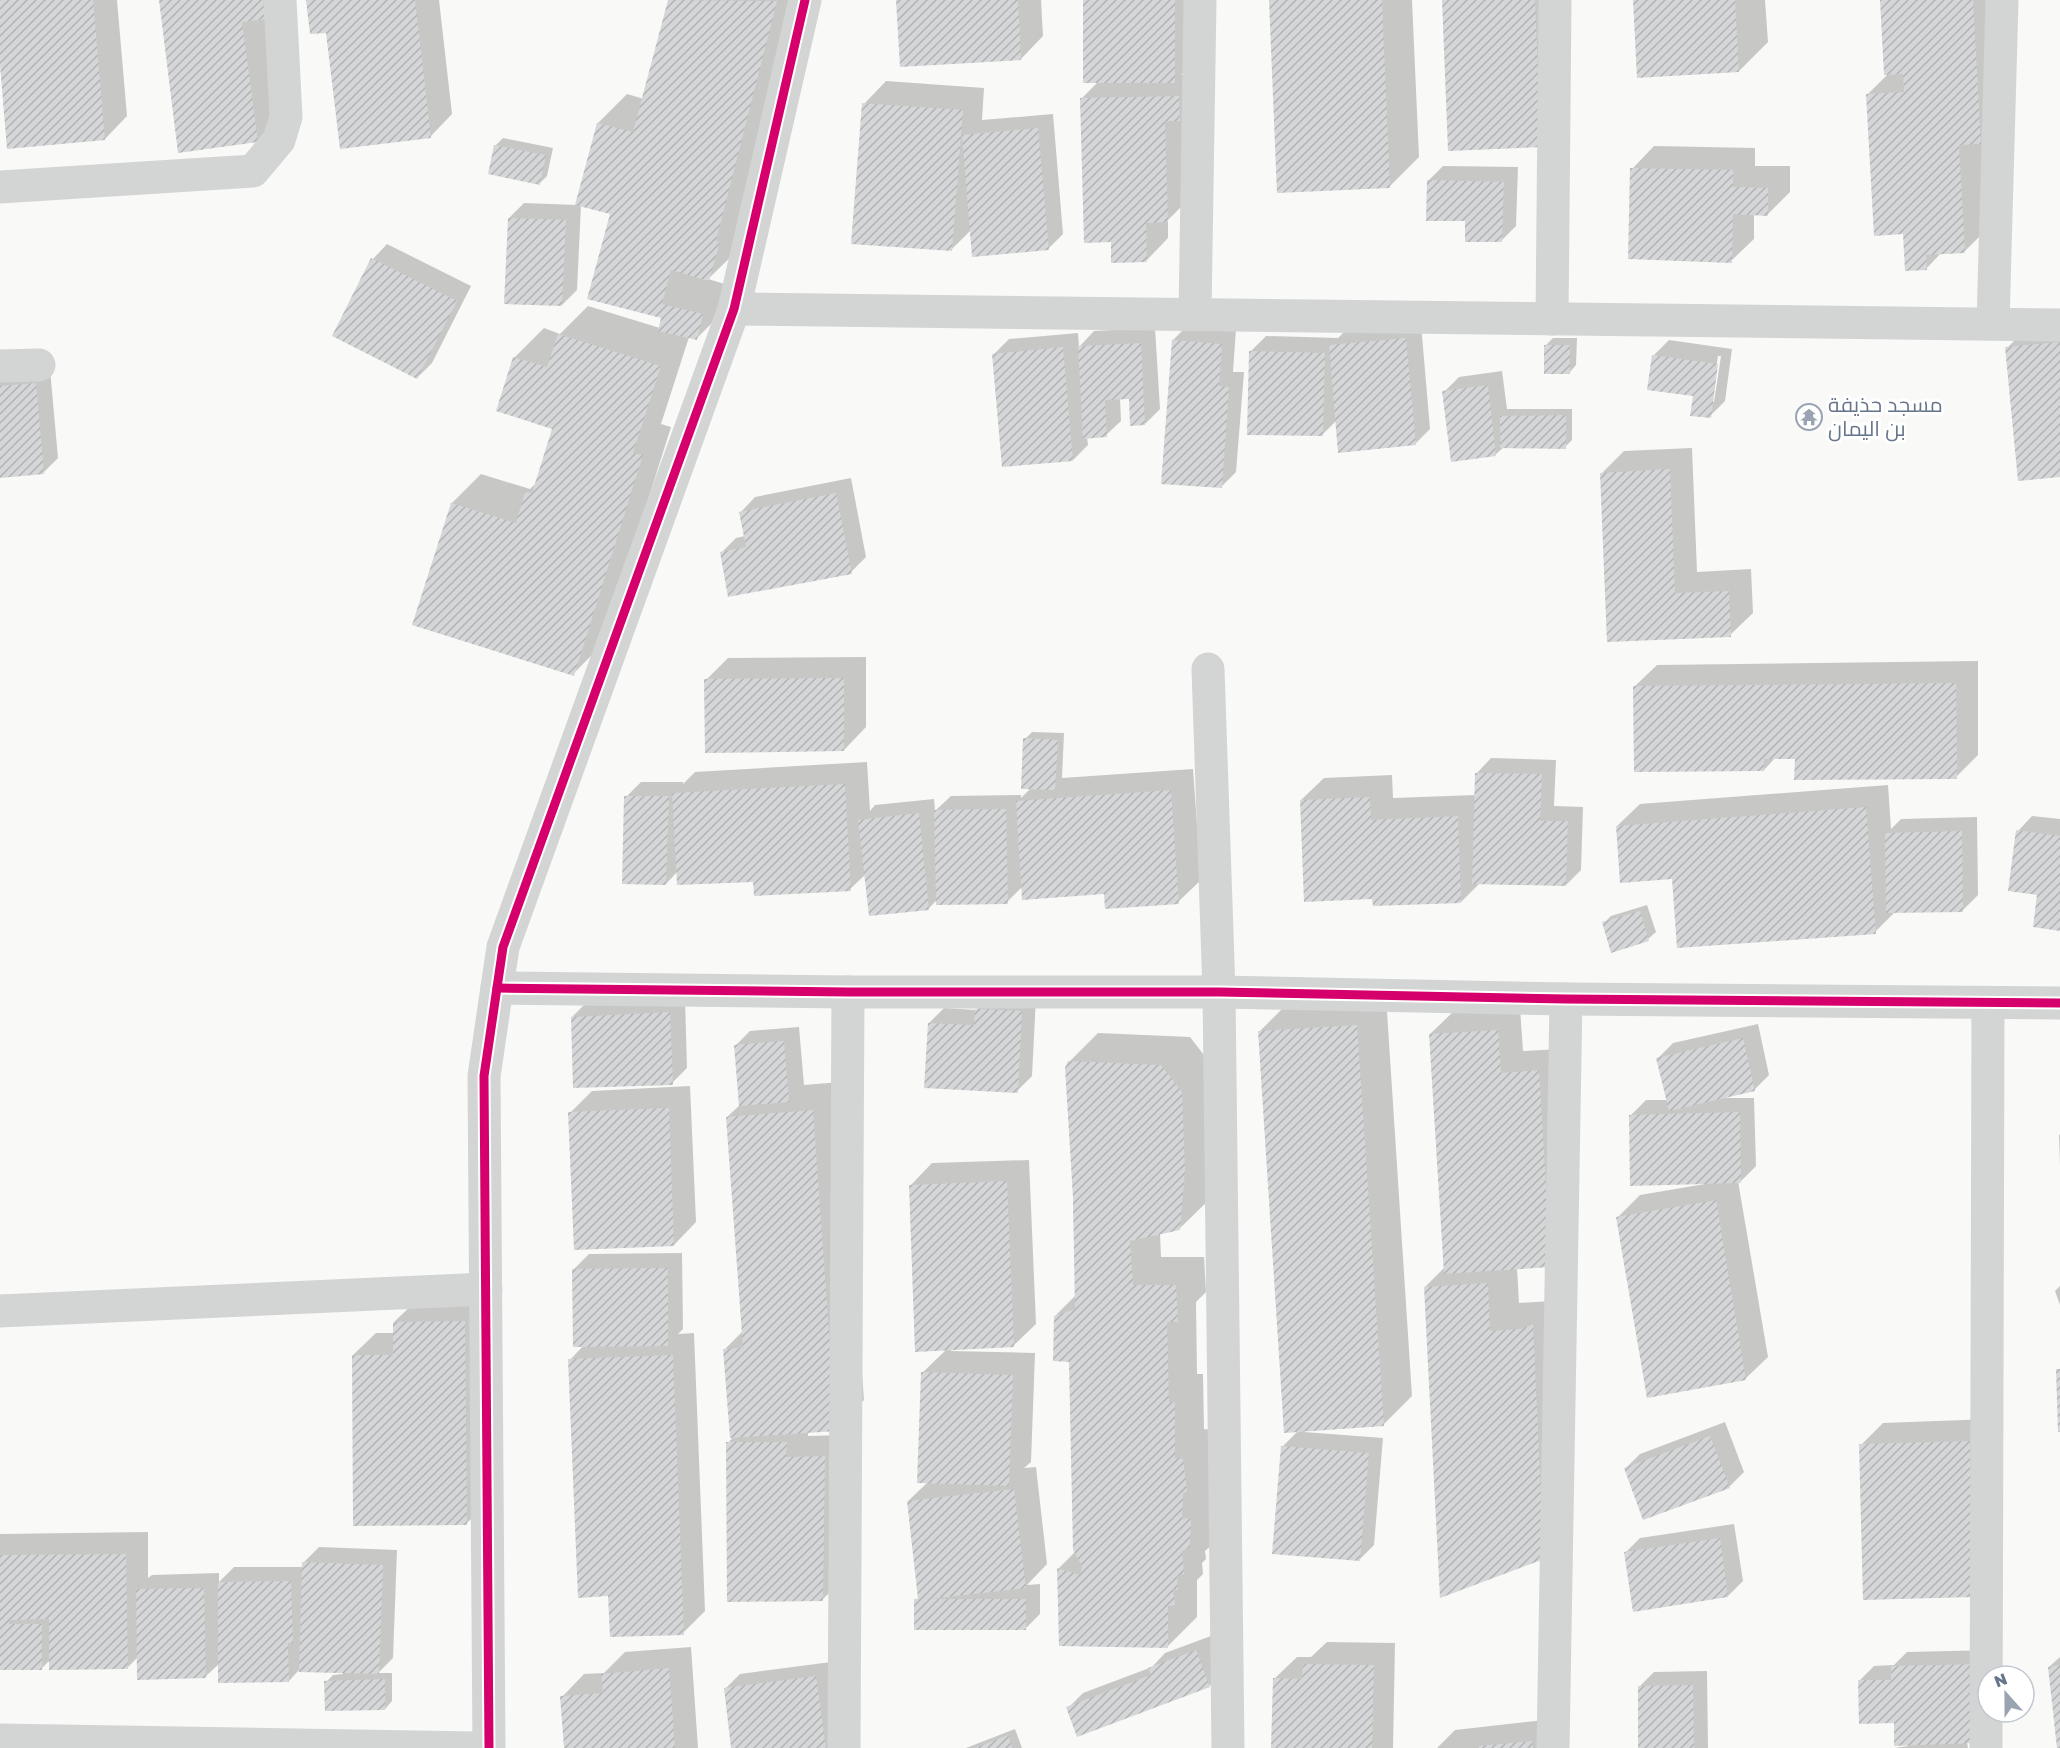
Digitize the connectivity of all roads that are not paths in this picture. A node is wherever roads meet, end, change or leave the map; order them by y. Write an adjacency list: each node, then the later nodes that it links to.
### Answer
1 (280, 0): 6 (street)
2 (805, 0): 7 (street)
3 (1200, 0): 8 (street)
4 (1555, 0): 9 (street)
5 (2002, 0): 10 (street)
6 (0, 188)
7 (734, 309): 8 (street); 15 (street)
8 (1195, 314): 9 (street)
9 (1552, 319): 10 (street)
10 (1993, 324): 11 (street)
11 (2060, 325)
12 (39, 365): 13 (street)
13 (0, 366)
14 (1208, 669): 17 (street)
15 (497, 988): 16 (street); 21 (street)
16 (848, 992): 17 (street); 26 (street)
17 (1219, 992): 18 (street); 27 (street)
18 (1566, 999): 19 (street); 28 (street)
19 (1988, 1003): 20 (street); 29 (street)
20 (2060, 1003)
21 (486, 1289): 22 (street); 25 (street)
22 (0, 1311)
23 (0, 1740): 24 (street)
24 (475, 1748)
25 (489, 1748)
26 (844, 1748)
27 (1227, 1748)
28 (1553, 1748)
29 (1986, 1748)

